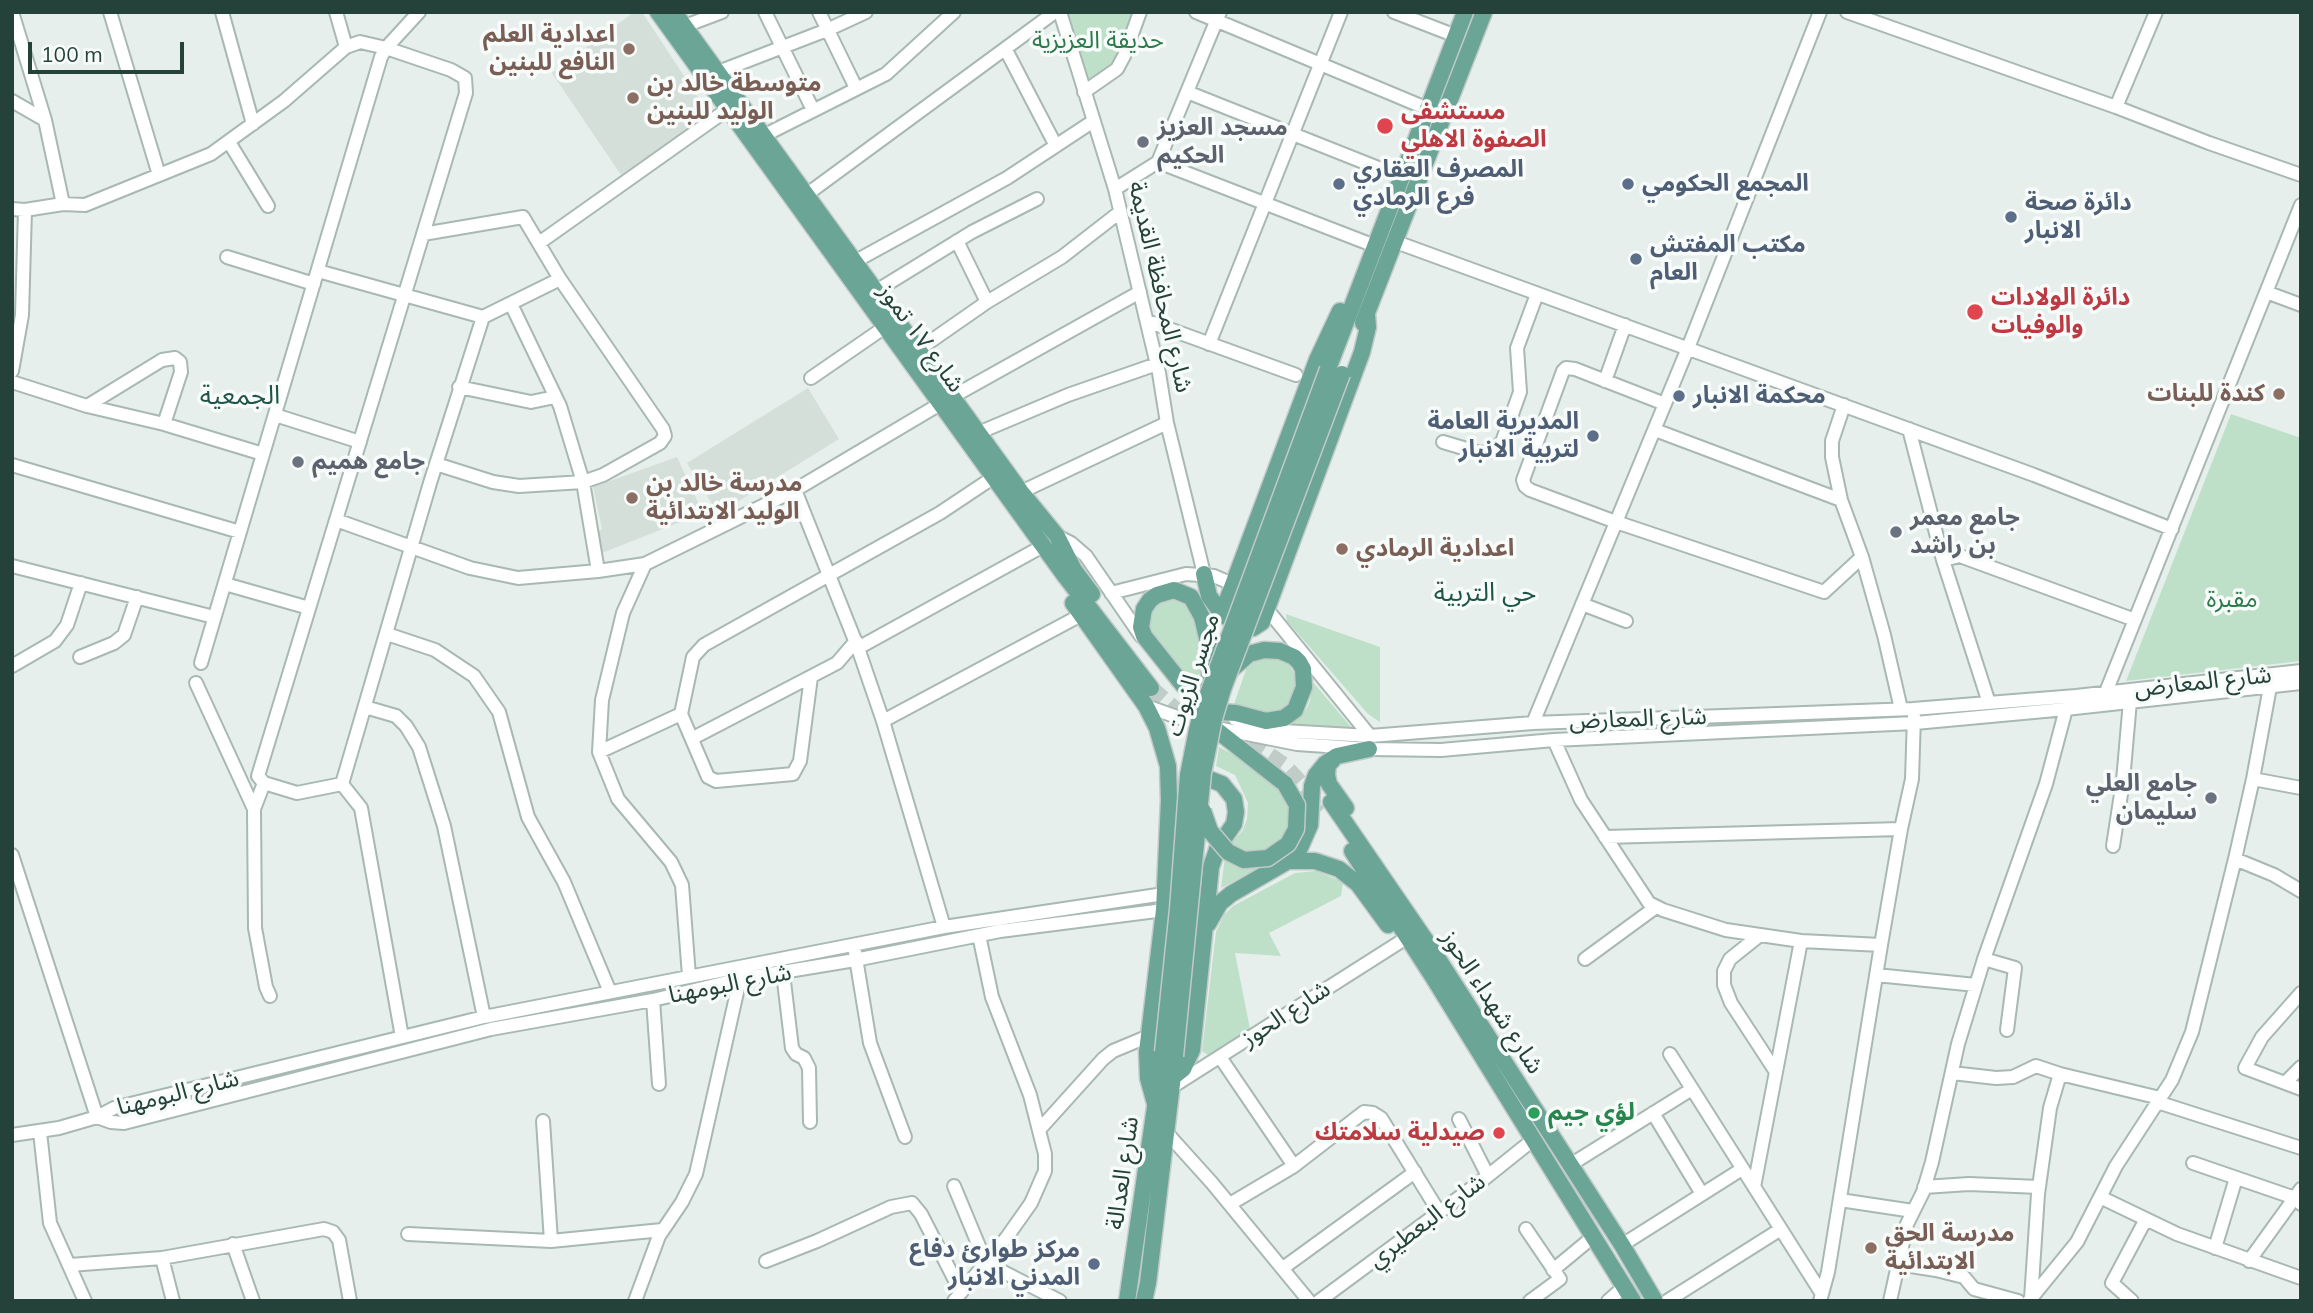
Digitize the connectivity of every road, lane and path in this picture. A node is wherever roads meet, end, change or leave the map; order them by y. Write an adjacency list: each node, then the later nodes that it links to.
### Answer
1 (12, 12): 42 (street)
2 (110, 12): 50 (street)
3 (222, 12): 44 (street)
4 (336, 12): 28 (street)
5 (419, 12): 29 (street)
6 (658, 12): 39 (main road, شارع ١٧ تموز)
7 (674, 12): 25 (main road, شارع ١٧ تموز)
8 (722, 12): 25 (street)
9 (765, 12): 30 (street)
10 (819, 12): 26 (street)
11 (866, 12): 26 (street)
12 (954, 12): 34 (street)
13 (1057, 12): 31 (street); 35 (street, شارع المحافظة القديمة)
14 (1140, 12): 35 (street)
15 (1196, 12): 24 (street)
16 (1341, 12): 32 (street)
17 (1394, 12): 27 (street)
18 (1465, 12): 27 (main road)
19 (1484, 12): 64 (main road)
20 (1820, 12): 87 (street)
21 (1847, 12): 23 (street)
22 (2156, 12): 38 (street)
23 (1863, 15): 38 (street)
24 (1219, 17): 32 (street); 36 (street)
25 (685, 26): 33 (main road, شارع ١٧ تموز)
26 (827, 30): 30 (street); 34 (street)
27 (1456, 36): 40 (main road)
28 (346, 47): 29 (street); 44 (street)
29 (386, 48): 62 (street); 70 (street)
30 (781, 48): 33 (street); 41 (street)
31 (1006, 50): 48 (street); 54 (street)
32 (1321, 64): 40 (street); 45 (street)
33 (718, 72): 46 (main road, شارع ١٧ تموز)
34 (856, 88): 41 (street)
35 (1084, 92): 43 (street, شارع المحافظة القديمة)
36 (1187, 92): 45 (street); 49 (street)
37 (12, 101): 42 (street)
38 (2116, 107): 51 (street)
39 (728, 109): 65 (street); 85 (main road, شارع ١٧ تموز)
40 (1428, 109): 52 (main road)
41 (813, 110): 46 (street)
42 (45, 120): 56 (street)
43 (1092, 122): 48 (street); 53 (street, شارع المحافظة القديمة)
44 (253, 124): 47 (street)
45 (1293, 135): 52 (street); 57 (street)
46 (764, 136): 54 (main road, شارع ١٧ تموز)
47 (229, 142): 50 (street); 58 (street)
48 (1056, 146): 68 (street)
49 (1158, 162): 53 (street); 57 (street)
50 (159, 175): 56 (street)
51 (2301, 175)
52 (1401, 177): 66 (main road)
53 (1115, 189): 61 (street, شارع المحافظة القديمة)
54 (806, 195): 68 (main road, شارع ١٧ تموز)
55 (1037, 199): 63 (street)
56 (63, 204): 60 (street)
57 (1266, 204): 66 (street); 86 (street)
58 (268, 205)
59 (2301, 205): 75 (street)
60 (19, 209): 90 (street)
61 (1120, 212): 74 (street, شارع المحافظة القديمة); 78 (street)
62 (423, 234): 65 (street); 77 (street)
63 (957, 241): 73 (street); 78 (street)
64 (1396, 242): 76 (street); 81 (main road)
65 (539, 243): 71 (street)
66 (1375, 246): 69 (main road)
67 (227, 257): 72 (street)
68 (854, 262): 73 (main road, شارع ١٧ تموز)
69 (1366, 267): 91 (main road); 135 (main road)
70 (318, 271): 72 (street); 77 (street)
71 (560, 279): 79 (street); 115 (street)
72 (314, 284): 102 (street)
73 (876, 291): 88 (main road, شارع ١٧ تموز)
74 (1140, 292): 83 (street, شارع المحافظة القديمة); 98 (street)
75 (2266, 292): 80 (street); 121 (street)
76 (1538, 294): 84 (street); 109 (street)
77 (404, 296): 82 (street); 108 (street)
78 (987, 302): 88 (street)
79 (511, 304): 82 (street); 97 (street)
80 (2301, 305)
81 (1367, 314): 91 (main road); 140 (main road)
82 (483, 317): 96 (street)
83 (1147, 321): 86 (street); 89 (street, شارع المحافظة القديمة)
84 (1625, 325): 87 (street); 94 (street)
85 (885, 327): 93 (street); 98 (main road, شارع ١٧ تموز)
86 (1209, 344): 92 (street)
87 (1688, 348): 99 (street); 101 (street)
88 (918, 350): 98 (main road, شارع ١٧ تموز)
89 (1157, 364): 103 (street, شارع المحافظة القديمة); 107 (street)
90 (12, 371)
91 (1335, 372): 151 (main road, مجسر الزيوت, bridge); 158 (main road, مجسر الزيوت, bridge)
92 (1296, 375)
93 (811, 378)
94 (1605, 381): 99 (street); 120 (street)
95 (12, 382): 100 (street)
96 (459, 387): 97 (street); 112 (street)
97 (555, 397): 115 (street)
98 (946, 400): 107 (main road, شارع ١٧ تموز); 111 (main road, شارع ١٧ تموز); 116 (street)
99 (1665, 404): 106 (street)
100 (87, 405): 104 (street); 104 (street)
101 (1844, 405): 105 (street); 118 (street)
102 (275, 415): 108 (street); 110 (street)
103 (1167, 423): 117 (street); 132 (street, شارع المحافظة القديمة)
104 (164, 424): 110 (street)
105 (1909, 429): 121 (street); 127 (street)
106 (1655, 430): 118 (street); 120 (street)
107 (978, 433): 111 (main road, شارع ١٧ تموز)
108 (360, 442): 119 (street)
109 (1443, 442)
110 (263, 454): 122 (street)
111 (986, 456): 114 (main road, شارع ١٧ تموز); 117 (main road, شارع ١٧ تموز)
112 (436, 464): 115 (street); 124 (street)
113 (12, 465): 122 (street)
114 (994, 477): 125 (main road, شارع ١٧ تموز); 131 (street)
115 (583, 482): 130 (street)
116 (795, 490): 128 (street); 131 (street)
117 (1021, 492): 123 (main road, شارع ١٧ تموز)
118 (1841, 500): 126 (street)
119 (336, 520): 124 (street); 139 (street)
120 (1616, 522): 126 (street); 138 (street)
121 (2172, 528): 144 (street)
122 (240, 533): 134 (street)
123 (1057, 536): 125 (main road, شارع ١٧ تموز); 136 (street, شارع المعارض)
124 (412, 546): 130 (street); 146 (street)
125 (1044, 548): 142 (main road); 147 (street)
126 (1863, 557): 167 (street)
127 (1943, 561): 144 (street); 161 (street)
128 (645, 564): 130 (street); 176 (street)
129 (12, 566): 133 (street)
130 (598, 572)
131 (830, 575): 147 (street); 166 (street)
132 (1205, 575): 135 (street); 136 (street); 141 (main road)
133 (82, 583): 137 (street); 150 (street)
134 (225, 584): 139 (street); 143 (street)
135 (1233, 584): 140 (street); 141 (main road)
136 (1111, 593): 156 (street, شارع المعارض)
137 (137, 597): 143 (street); 148 (street)
138 (1582, 604): 145 (street); 169 (street)
139 (309, 608): 179 (street)
140 (1268, 611): 141 (main road); 174 (street)
141 (1222, 614)
142 (1081, 615): 162 (main road); 168 (street)
143 (214, 617): 149 (street)
144 (2135, 620): 159 (street)
145 (1626, 621)
146 (387, 634): 163 (street); 214 (street)
147 (857, 645): 153 (street); 168 (street)
148 (80, 657)
149 (201, 663)
150 (12, 666)
151 (1231, 670): 165 (main road); 182 (main road, مجسر الزيوت, bridge)
152 (2301, 671): 159 (street, شارع المعارض)
153 (811, 677): 172 (street); 172 (street)
154 (197, 683): 185 (street)
155 (2301, 683): 157 (street, شارع المعارض)
156 (1183, 685): 158 (main road); 165 (street, شارع المعارض)
157 (2270, 687): 160 (street, شارع المعارض); 178 (street)
158 (1208, 692): 222 (main road, مجسر الزيوت, bridge)
159 (2106, 692): 161 (street, شارع المعارض)
160 (2130, 701): 164 (street, شارع المعارض); 188 (street)
161 (1989, 703): 167 (street, شارع المعارض)
162 (1146, 706): 170 (street, شارع المعارض); 183 (main road)
163 (365, 707): 180 (street); 218 (street)
164 (2066, 709): 167 (street, شارع المعارض); 206 (street)
165 (1220, 712): 174 (street, شارع المعارض)
166 (681, 713): 172 (street); 176 (street)
167 (1910, 713): 169 (street, شارع المعارض); 173 (street, شارع المعارض); 186 (street)
168 (883, 721): 197 (street)
169 (1533, 723): 171 (street, شارع المعارض)
170 (1214, 728): 174 (street, شارع المعارض); 182 (main road, bridge)
171 (1445, 731): 174 (street, شارع المعارض); 175 (street)
172 (693, 738)
173 (1553, 740): 175 (street, شارع المعارض); 187 (street)
174 (1369, 742): 175 (street, شارع المعارض); 177 (main road)
175 (1441, 750)
176 (599, 752): 211 (street)
177 (1337, 756): 191 (main road); 208 (main road)
178 (2253, 779): 181 (street); 190 (street)
179 (264, 783): 180 (street); 185 (street)
180 (342, 784): 221 (street)
181 (2301, 788)
182 (1201, 799): 222 (main road, مجسر الزيوت, bridge)
183 (1169, 800): 194 (main road); 204 (main road)
184 (1328, 805): 208 (main road, شارع شهداء الحوز)
185 (254, 809): 216 (street)
186 (1901, 829): 187 (street); 203 (street)
187 (1605, 837): 195 (street)
188 (2113, 846)
189 (12, 855): 237 (street)
190 (2235, 859): 192 (street); 234 (street)
191 (1289, 861): 201 (main road); 204 (main road)
192 (2301, 891)
193 (1111, 902): 194 (street, شارع البومهنا); 196 (street); 197 (street, شارع البومهنا)
194 (1164, 902): 196 (street, شارع البومهنا); 220 (main road)
195 (1656, 906): 199 (street); 205 (street)
196 (1113, 917): 198 (street, شارع البومهنا)
197 (944, 927): 202 (street, شارع البومهنا)
198 (979, 935): 207 (street, شارع البومهنا); 242 (street)
199 (1760, 935): 200 (street); 226 (street)
200 (1801, 941): 203 (street); 226 (street)
201 (1400, 942): 208 (main road); 224 (street, شارع الحوز)
202 (855, 944): 207 (street); 211 (street, شارع البومهنا)
203 (1881, 945): 210 (street)
204 (1201, 953): 229 (main road)
205 (1585, 959)
206 (1984, 959): 213 (street); 219 (street)
207 (855, 960): 209 (street, شارع البومهنا); 246 (street)
208 (1437, 972): 241 (main road, شارع شهداء الحوز)
209 (783, 973): 212 (street, شارع البومهنا); 240 (street)
210 (1876, 975): 213 (street); 262 (street)
211 (690, 976): 214 (street, شارع البومهنا)
212 (740, 979): 217 (street, شارع البومهنا); 269 (street)
213 (1976, 985): 227 (street)
214 (610, 992): 218 (street, شارع البومهنا)
215 (2301, 993): 230 (street)
216 (270, 996)
217 (653, 1000): 231 (street); 237 (street, شارع البومهنا)
218 (484, 1017): 221 (street, شارع البومهنا)
219 (2007, 1030)
220 (1149, 1036): 235 (main road); 242 (street)
221 (402, 1037): 237 (street, شارع البومهنا)
222 (1169, 1054): 229 (main road, شارع العدالة); 235 (main road, شارع العدالة)
223 (1670, 1054): 232 (street)
224 (1220, 1057): 229 (street, شارع الحوز); 250 (street)
225 (2301, 1068): 230 (street)
226 (1776, 1072): 256 (street)
227 (1952, 1073): 228 (street); 257 (street)
228 (2060, 1074): 234 (street); 258 (street)
229 (1172, 1082): 244 (main road, شارع العدالة)
230 (2287, 1082): 233 (street)
231 (659, 1084)
232 (1692, 1088): 236 (street); 251 (street)
233 (2301, 1089)
234 (2158, 1100): 247 (street); 260 (street)
235 (1156, 1107): 296 (main road, شارع العدالة)
236 (1653, 1113): 249 (street); 259 (street)
237 (97, 1117): 243 (street)
238 (1459, 1119): 253 (street)
239 (543, 1121): 272 (street)
240 (810, 1122)
241 (1534, 1129): 249 (main road, شارع شهداء الحوز); 253 (street, شارع البعطيري); 271 (main road, شارع شهداء الحوز)
242 (1039, 1130): 279 (street)
243 (40, 1132): 245 (street); 281 (street)
244 (1167, 1132): 263 (street); 297 (main road, شارع العدالة)
245 (12, 1135)
246 (905, 1137)
247 (2301, 1148)
248 (2193, 1163): 254 (street)
249 (1570, 1165): 274 (main road, شارع شهداء الحوز)
250 (1294, 1166): 252 (street); 263 (street)
251 (1742, 1169): 256 (street); 259 (street)
252 (1415, 1172): 265 (street); 282 (street)
253 (1488, 1175): 265 (street, شارع البعطيري)
254 (2236, 1178): 261 (street); 275 (street)
255 (954, 1186): 279 (street)
256 (1754, 1186): 268 (street)
257 (1924, 1187): 258 (street); 264 (street)
258 (2039, 1187): 289 (street)
259 (1702, 1194): 274 (street)
260 (2101, 1197): 266 (street); 289 (street)
261 (2299, 1197): 278 (street)
262 (1840, 1200): 264 (street); 286 (street)
263 (1230, 1204): 282 (street)
264 (1913, 1211): 280 (street)
265 (1439, 1212): 298 (street, شارع البعطيري)
266 (2146, 1219): 275 (street); 304 (street)
267 (1526, 1229): 283 (street)
268 (1781, 1229): 286 (street); 302 (street)
269 (662, 1230): 272 (street); 294 (street)
270 (408, 1234): 272 (street)
271 (1594, 1237): 283 (street); 285 (main road, شارع شهداء الحوز)
272 (551, 1241)
273 (233, 1244): 276 (street); 292 (street); 293 (street)
274 (1622, 1245): 301 (main road, شارع شهداء الحوز)
275 (2215, 1248): 278 (street)
276 (162, 1258): 281 (street); 291 (street)
277 (766, 1261): 287 (street)
278 (2249, 1261): 284 (street)
279 (986, 1263): 287 (street); 295 (street)
280 (1898, 1264): 289 (street); 303 (street)
281 (69, 1265): 290 (street)
282 (1283, 1268): 288 (street)
283 (1557, 1274): 299 (street)
284 (2301, 1278)
285 (1629, 1294): 300 (street)
286 (1821, 1297)
287 (956, 1298)
288 (1302, 1298)
289 (2026, 1300)
290 (85, 1301)
291 (173, 1301)
292 (253, 1301)
293 (350, 1301)
294 (635, 1301)
295 (1060, 1301)
296 (1127, 1301)
297 (1144, 1301)
298 (1319, 1301)
299 (1530, 1301)
300 (1608, 1301)
301 (1655, 1301)
302 (1667, 1301)
303 (1890, 1301)
304 (2132, 1301)

